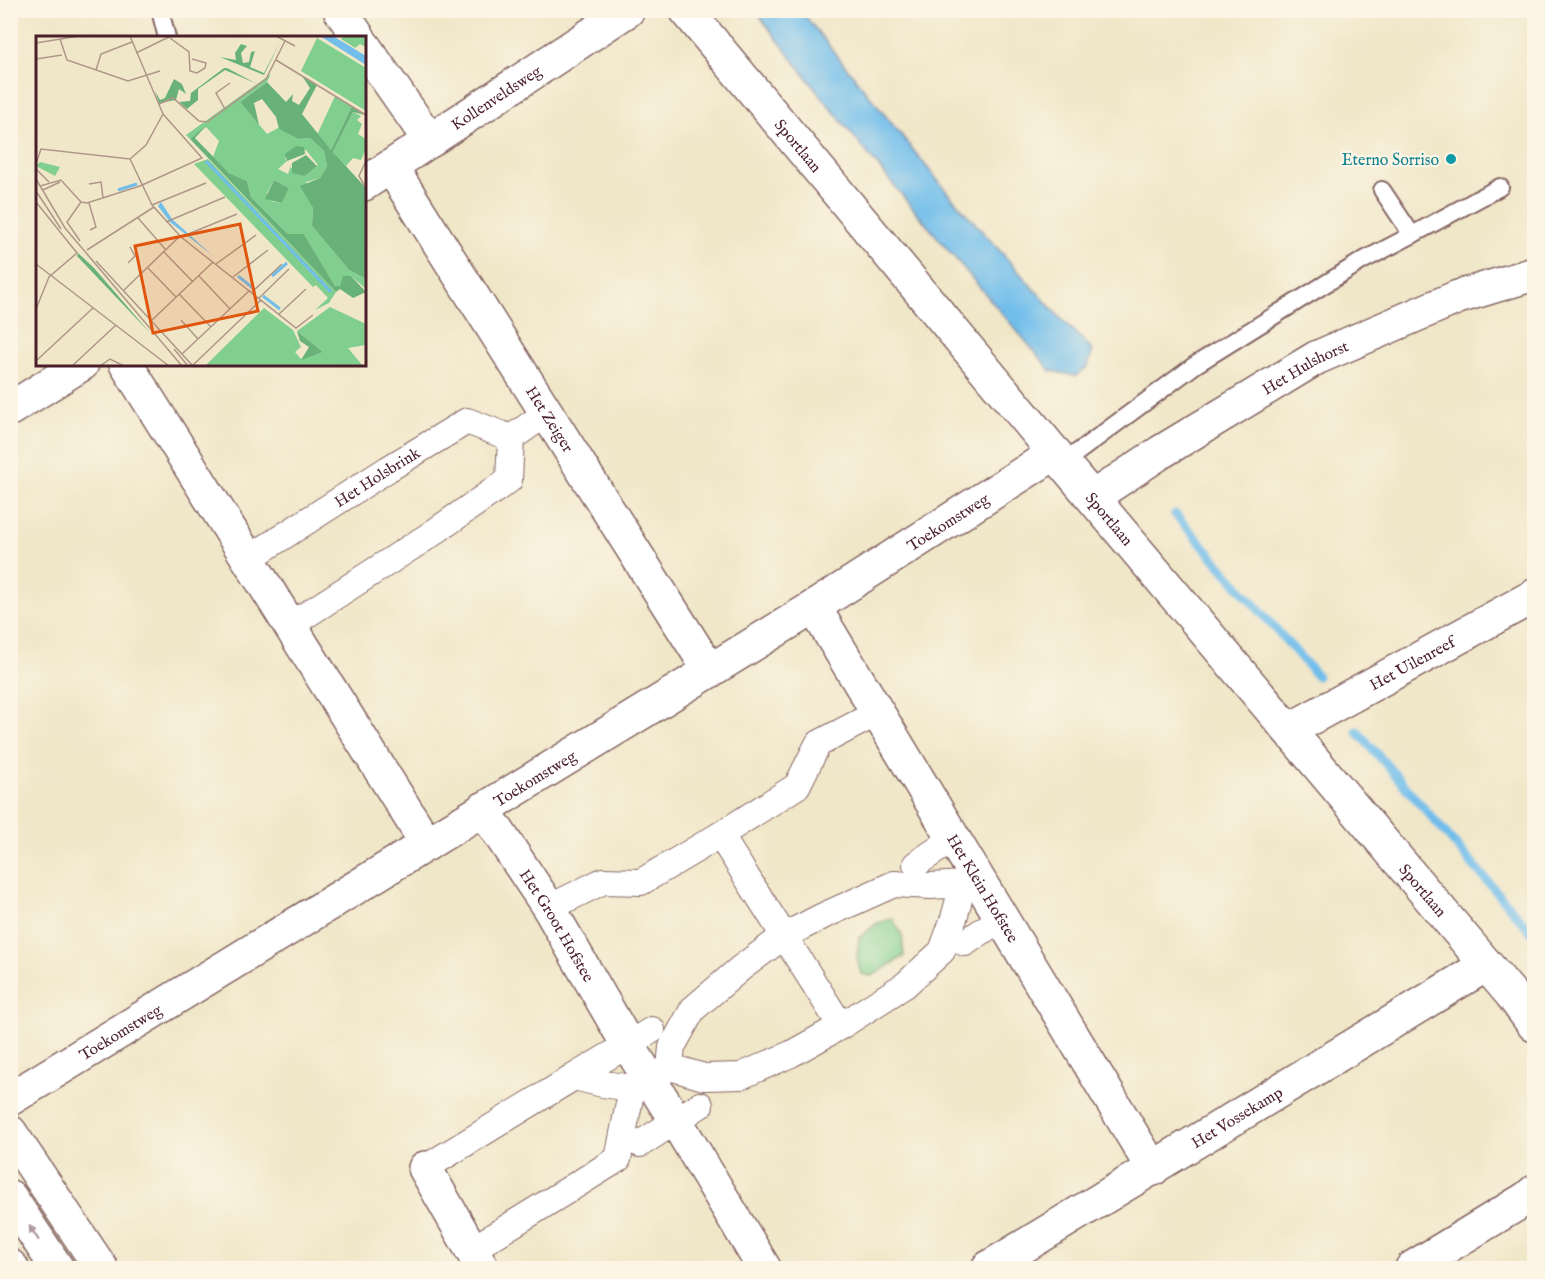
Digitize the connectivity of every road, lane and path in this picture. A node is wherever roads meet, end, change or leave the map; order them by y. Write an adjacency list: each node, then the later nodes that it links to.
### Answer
1 (160, 10): 5 (lane)
2 (340, 10): 6 (street)
3 (628, 10): 8 (street, Kollenveldsweg)
4 (686, 10): 19 (street, Sportlaan)
5 (166, 36)
6 (358, 36)
7 (366, 49): 8 (street)
8 (430, 141): 9 (street, Kollenveldsweg)
9 (378, 176): 17 (street, Het Zeiger)
10 (1500, 187): 12 (lane)
11 (1382, 190): 12 (lane)
12 (1412, 236): 19 (lane)
13 (1534, 274): 20 (street, Het Hulshorst)
14 (79, 366): 16 (street)
15 (127, 366): 21 (street)
16 (10, 409)
17 (547, 413): 18 (street); 25 (street, Het Zeiger)
18 (511, 438): 21 (street, Het Holsbrink); 24 (street)
19 (1059, 458): 20 (street, Sportlaan); 23 (street, Toekomstweg)
20 (1093, 497): 27 (street, Sportlaan)
21 (248, 559): 24 (street)
22 (1534, 596): 27 (street, Het Uilenreef)
23 (814, 607): 25 (street, Toekomstweg); 26 (street, Het Klein Hofstee)
24 (289, 626): 31 (street)
25 (710, 670): 28 (street, Toekomstweg)
26 (877, 713): 29 (street); 30 (street, Het Klein Hofstee)
27 (1289, 730): 38 (street, Sportlaan)
28 (483, 809): 31 (street, Toekomstweg); 34 (street, Het Groot Hofstee)
29 (720, 834): 34 (street); 36 (street)
30 (953, 838): 32 (street); 33 (street, Het Klein Hofstee)
31 (427, 844): 47 (street, Toekomstweg)
32 (905, 872): 33 (street); 36 (street)
33 (970, 880): 35 (street, Het Klein Hofstee); 37 (street)
34 (549, 908): 43 (street, Het Groot Hofstee)
35 (1001, 918): 37 (street); 52 (street, Het Klein Hofstee)
36 (784, 936): 40 (street); 42 (street)
37 (954, 948): 42 (street)
38 (1486, 965): 39 (street, Sportlaan); 52 (street, Het Vossekamp)
39 (1523, 988): 41 (street, Sportlaan)
40 (693, 1009): 43 (street); 46 (street)
41 (1534, 1025)
42 (841, 1026): 44 (street)
43 (647, 1033): 45 (street); 46 (street, Het Groot Hofstee)
44 (741, 1076): 46 (street); 48 (street)
45 (574, 1077): 46 (street); 51 (street)
46 (651, 1078): 48 (street, Het Groot Hofstee); 50 (street)
47 (10, 1099)
48 (695, 1108): 50 (street); 58 (street, Het Groot Hofstee)
49 (10, 1132): 57 (street)
50 (630, 1151): 55 (street)
51 (425, 1168): 55 (street)
52 (1153, 1169): 59 (street, Het Vossekamp)
53 (1534, 1192): 60 (street)
54 (10, 1197): 56 (street, one-way to 54)
55 (476, 1259)
56 (57, 1269)
57 (100, 1269)
58 (764, 1269)
59 (988, 1269)
60 (1412, 1269)

